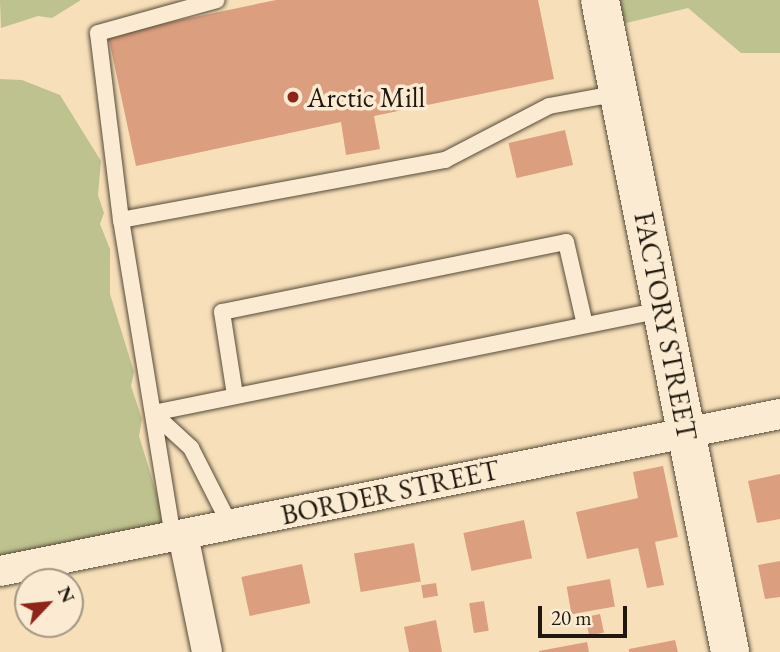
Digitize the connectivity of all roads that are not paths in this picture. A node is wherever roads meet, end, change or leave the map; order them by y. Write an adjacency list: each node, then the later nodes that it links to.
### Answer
1 (217, 0): 4 (lane)
2 (600, 0): 3 (street, FACTORY STREET)
3 (618, 93): 4 (lane); 5 (street, FACTORY STREET)
4 (121, 220): 8 (lane)
5 (663, 310): 6 (lane); 10 (street, FACTORY STREET)
6 (585, 325): 7 (lane); 7 (lane)
7 (235, 395): 8 (lane)
8 (153, 413): 11 (lane); 12 (lane)
9 (780, 414): 10 (street, BORDER STREET)
10 (688, 432): 11 (street, BORDER STREET); 15 (street, FACTORY STREET)
11 (230, 525): 12 (street, BORDER STREET)
12 (178, 536): 13 (street, BORDER STREET); 14 (street)
13 (0, 571)
14 (207, 652)
15 (730, 652)

